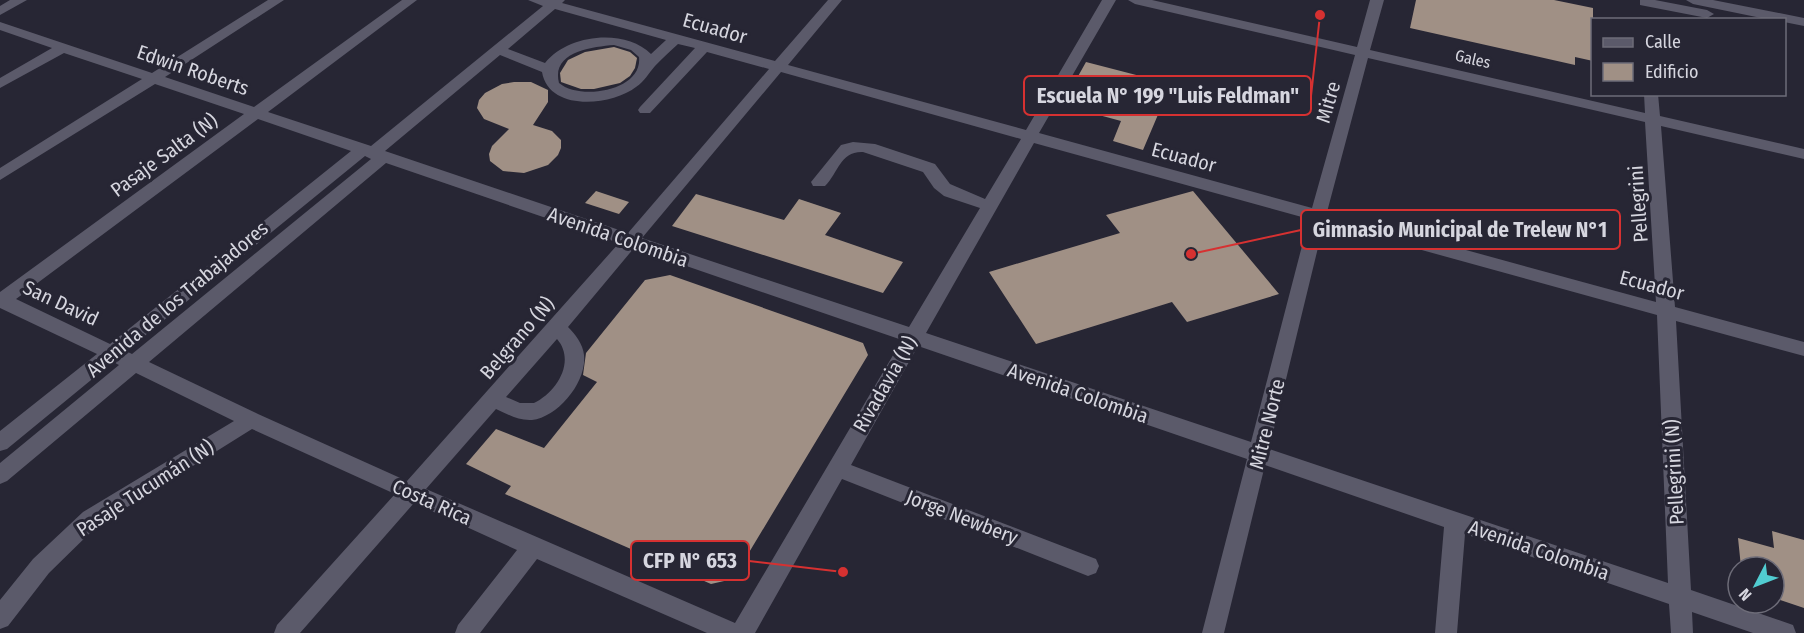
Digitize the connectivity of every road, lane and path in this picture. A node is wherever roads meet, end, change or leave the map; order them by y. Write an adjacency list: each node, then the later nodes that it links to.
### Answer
1 (20, 0): 12 (street)
2 (277, 0): 29 (street)
3 (410, 0): 33 (street, Pasaje Salta (N))
4 (535, 0): 11 (street, Ecuador)
5 (835, 0): 27 (street, Belgrano (N))
6 (1109, 0): 35 (street, Rivadavia (N))
7 (1135, 0): 25 (street, Gales)
8 (1377, 0): 25 (street, Mitre)
9 (1693, 0): 15 (street)
10 (1644, 1): 13 (street); 14 (street)
11 (555, 2): 21 (street, Ecuador); 24 (street, Avenida de los Trabajadores)
12 (0, 11)
13 (1646, 18)
14 (1723, 18)
15 (1784, 18)
16 (1786, 18): 17 (street)
17 (1804, 22)
18 (0, 26): 23 (street, Edwin Roberts)
19 (1786, 30): 20 (street)
20 (1804, 34)
21 (675, 39): 22 (street, Ecuador); 26 (street)
22 (704, 47): 27 (street, Ecuador); 32 (street)
23 (62, 48): 29 (street, Edwin Roberts); 30 (street)
24 (498, 50): 28 (street); 36 (street, Avenida de los Trabajadores)
25 (1364, 53): 34 (street, Gales); 41 (street, Mitre)
26 (647, 66): 28 (street); 28 (street)
27 (777, 68): 35 (street, Ecuador); 42 (street, Belgrano (N))
28 (551, 70)
29 (153, 79): 33 (street, Edwin Roberts); 38 (street)
30 (0, 84)
31 (1651, 96): 34 (street, Pellegrini)
32 (645, 110)
33 (255, 114): 36 (street, Edwin Roberts); 43 (street, Pasaje Salta (N))
34 (1653, 118): 37 (street, Gales); 44 (street, Pellegrini)
35 (1031, 137): 40 (street, Rivadavia (N)); 41 (street, Ecuador)
36 (372, 154): 42 (street, Avenida Colombia); 48 (street, Avenida de los Trabajadores); 49 (street, Avenida de los Trabajadores)
37 (1804, 154)
38 (0, 176)
39 (819, 182): 40 (street)
40 (990, 206): 46 (street, Rivadavia (N))
41 (1318, 215): 44 (street, Ecuador); 53 (street, Mitre Norte)
42 (630, 241): 45 (street, Belgrano (N)); 46 (street, Avenida Colombia)
43 (0, 300): 48 (street, San David)
44 (1666, 311): 47 (street, Ecuador); 60 (street, Pellegrini (N))
45 (557, 327): 50 (street, Belgrano (N)); 50 (street)
46 (912, 337): 53 (street, Avenida Colombia); 54 (street, Rivadavia (N))
47 (1804, 349)
48 (113, 352): 49 (street, San David); 52 (street, Avenida de los Trabajadores)
49 (135, 363): 51 (street, Costa Rica); 55 (street, Avenida de los Trabajadores)
50 (493, 400): 56 (street, Belgrano (N))
51 (251, 420): 56 (street, Costa Rica); 61 (street, Pasaje Tucumán (N))
52 (0, 443)
53 (1260, 455): 57 (street, Avenida Colombia); 66 (street, Mitre Norte)
54 (836, 468): 59 (street, Jorge Newbery); 65 (street, Rivadavia (N))
55 (0, 475)
56 (411, 492): 58 (street, Costa Rica); 62 (street, Belgrano (N))
57 (1455, 521): 60 (street, Avenida Colombia); 67 (street)
58 (533, 547): 63 (street); 64 (street, Costa Rica)
59 (1088, 566)
60 (1680, 597): 68 (street, Pellegrini (N)); 69 (street, Avenida Colombia)
61 (0, 618)
62 (285, 633)
63 (466, 633)
64 (733, 633)
65 (742, 633)
66 (1213, 633)
67 (1446, 633)
68 (1682, 633)
69 (1785, 633)

